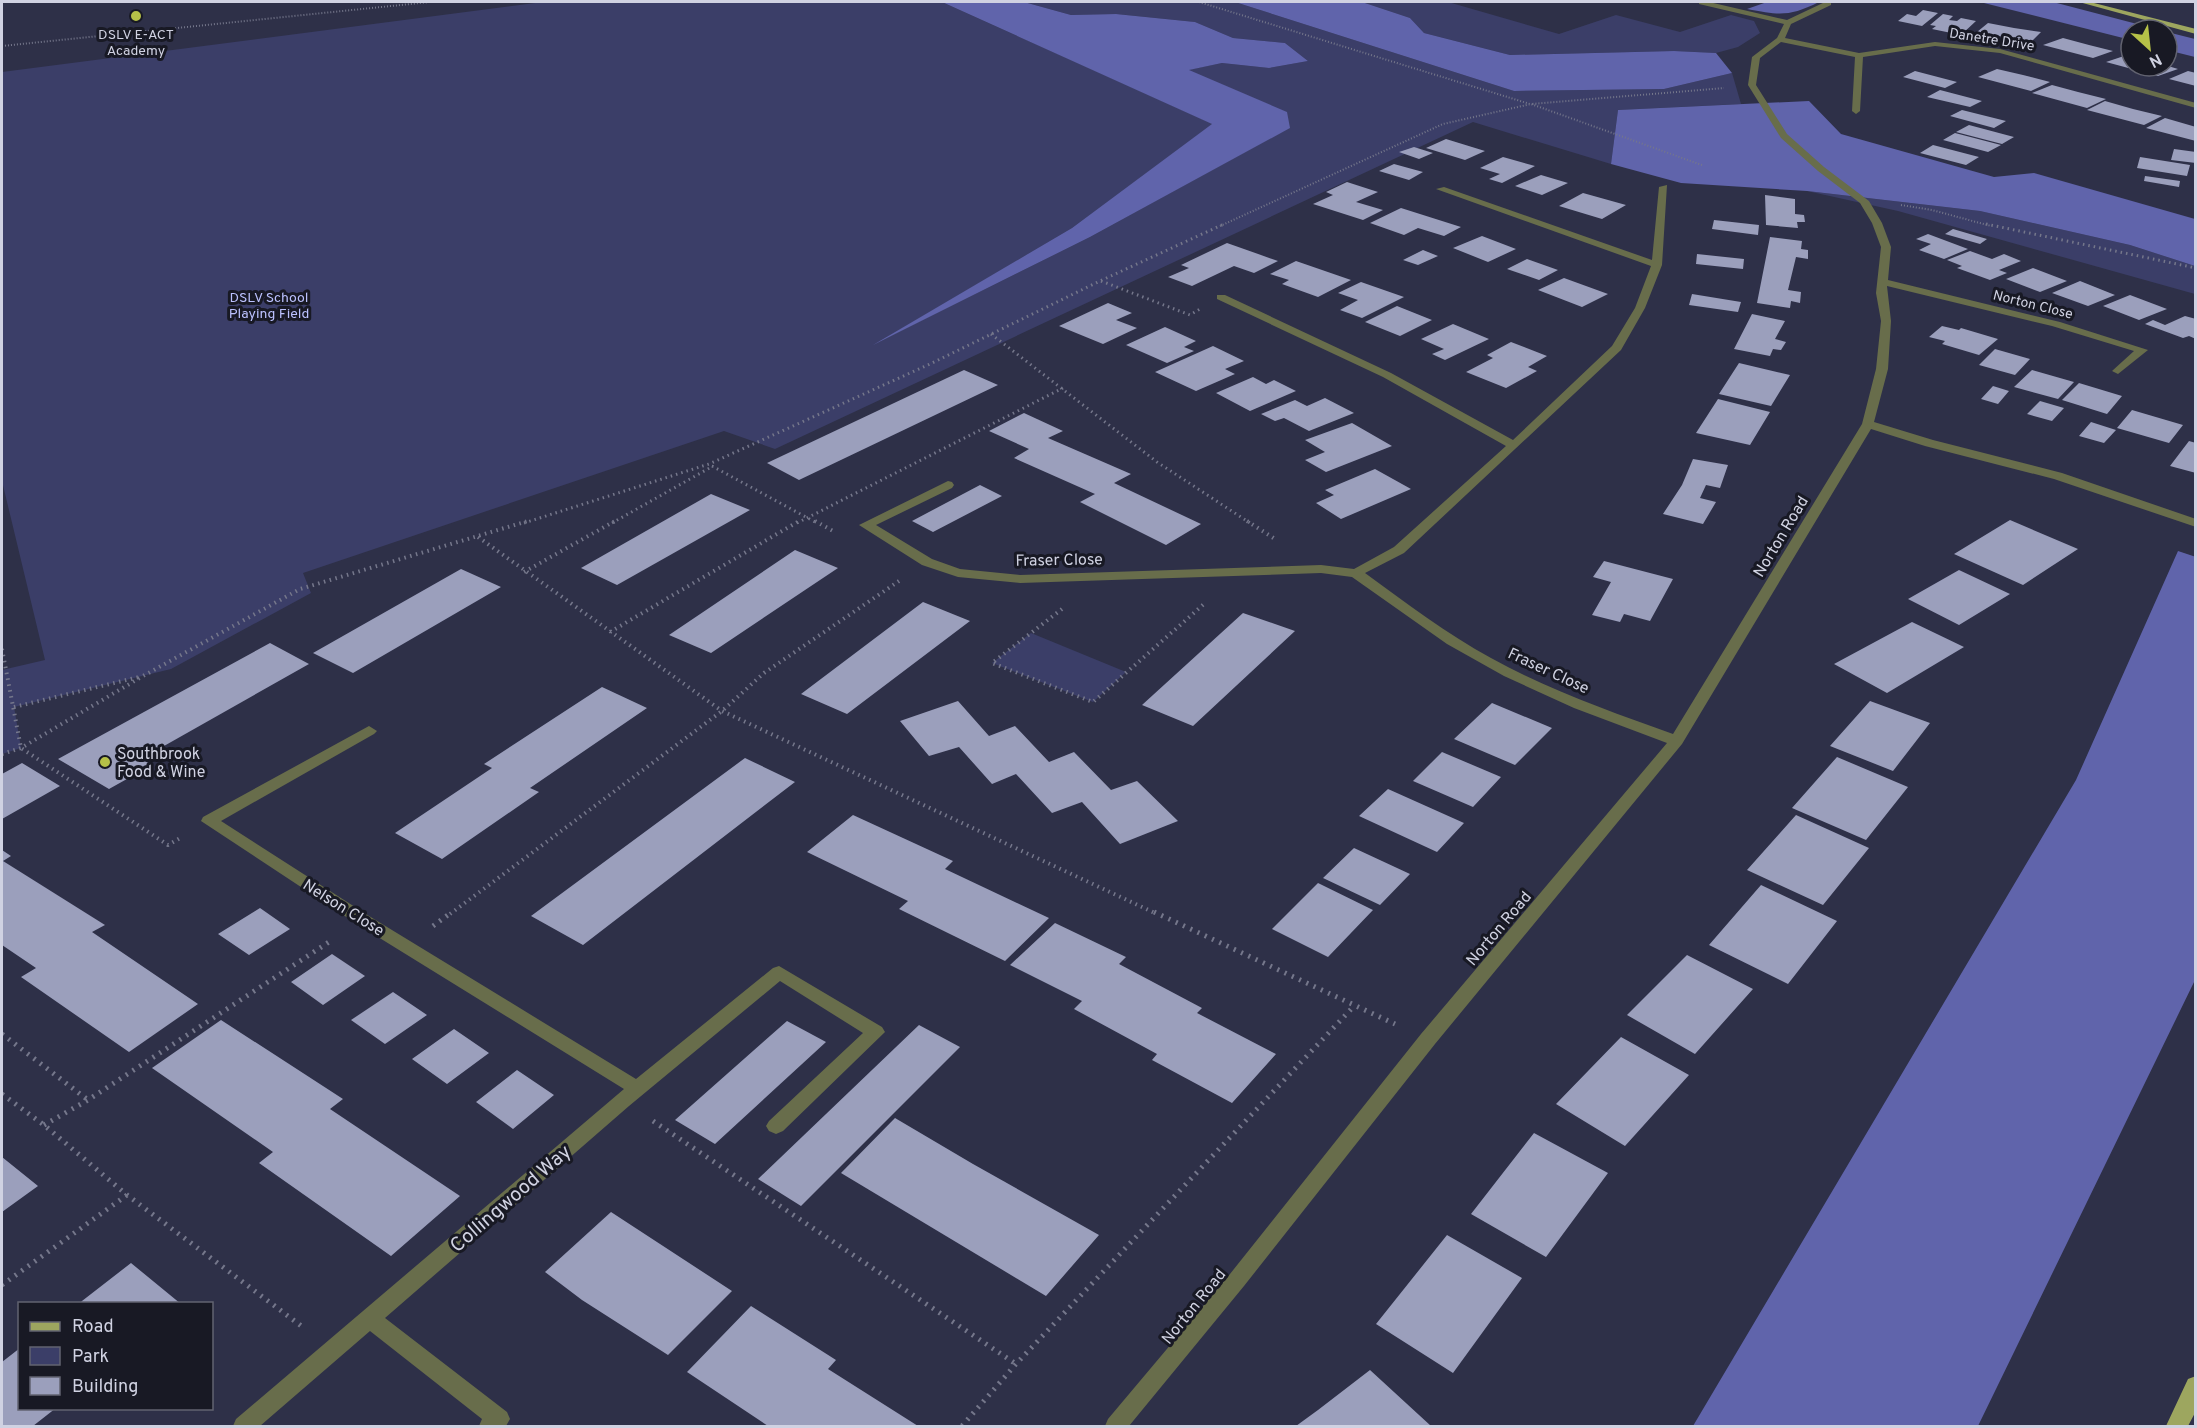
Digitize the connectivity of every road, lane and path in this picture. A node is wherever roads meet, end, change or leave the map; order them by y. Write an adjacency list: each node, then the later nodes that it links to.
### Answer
1 (430, 2): 11 (path)
2 (1199, 2): 14 (path)
3 (1702, 2): 7 (street)
4 (2083, 2): 9 (main road)
5 (2116, 2): 8 (main road)
6 (1828, 3): 7 (street)
7 (1788, 23): 10 (street)
8 (2196, 23)
9 (2196, 32)
10 (1780, 39): 12 (street, Danetre Drive); 13 (street)
11 (2, 46)
12 (1859, 55): 15 (street, Danetre Drive); 16 (street)
13 (1752, 85): 14 (path); 20 (street, Norton Road)
14 (1531, 104): 17 (path); 23 (path)
15 (2196, 106)
16 (1856, 111)
17 (1702, 165)
18 (1664, 187): 21 (street)
19 (1441, 189): 21 (street)
20 (1863, 201): 22 (path); 24 (street, Norton Road)
21 (1657, 265): 30 (street)
22 (2196, 268)
23 (1100, 281): 25 (path); 26 (path)
24 (1884, 282): 27 (street, Norton Close); 29 (street, Norton Road)
25 (1221, 297): 30 (street)
26 (991, 334): 28 (path); 31 (path)
27 (2118, 370)
28 (1063, 388): 33 (path); 38 (path)
29 (1869, 424): 34 (street); 49 (street, Norton Road)
30 (1515, 445): 41 (street)
31 (711, 465): 33 (path); 36 (path); 40 (path)
32 (948, 485): 35 (street)
33 (808, 516): 35 (path); 43 (path)
34 (2196, 523)
35 (866, 525): 37 (street, Fraser Close)
36 (478, 537): 40 (path); 45 (path)
37 (927, 562): 42 (street, Fraser Close); 47 (path)
38 (1321, 569): 39 (street, Fraser Close); 41 (street, Fraser Close)
39 (1241, 571): 42 (street, Fraser Close); 42 (path)
40 (524, 572): 43 (path)
41 (1356, 573): 49 (street, Fraser Close)
42 (1105, 576)
43 (610, 632): 47 (path)
44 (2, 649): 46 (path)
45 (143, 676): 46 (path); 50 (path)
46 (14, 707): 50 (path)
47 (722, 711): 54 (path); 55 (path)
48 (369, 731): 52 (street)
49 (1677, 741): 57 (street, Norton Road)
50 (21, 748): 51 (path); 52 (path)
51 (2, 754)
52 (209, 821): 53 (street, Nelson Close)
53 (363, 920): 54 (street, Nelson Close); 60 (path)
54 (407, 946): 59 (street, Nelson Close)
55 (1355, 1005): 57 (path); 67 (path)
56 (2, 1034): 60 (path)
57 (1428, 1040): 72 (street, Norton Road)
58 (2, 1094): 61 (path)
59 (629, 1094): 62 (street, Collingwood Way); 65 (street, Collingwood Way); 67 (path)
60 (88, 1100): 61 (path)
61 (45, 1125): 63 (path)
62 (776, 1126)
63 (127, 1195): 64 (path); 66 (path)
64 (2, 1285)
65 (370, 1319): 66 (street, Collingwood Way); 70 (street)
66 (334, 1351): 69 (street, Collingwood Way)
67 (1016, 1364): 71 (path)
68 (2196, 1386): 73 (main road)
69 (244, 1426)
70 (490, 1426)
71 (962, 1426)
72 (1116, 1426)
73 (2177, 1426)

